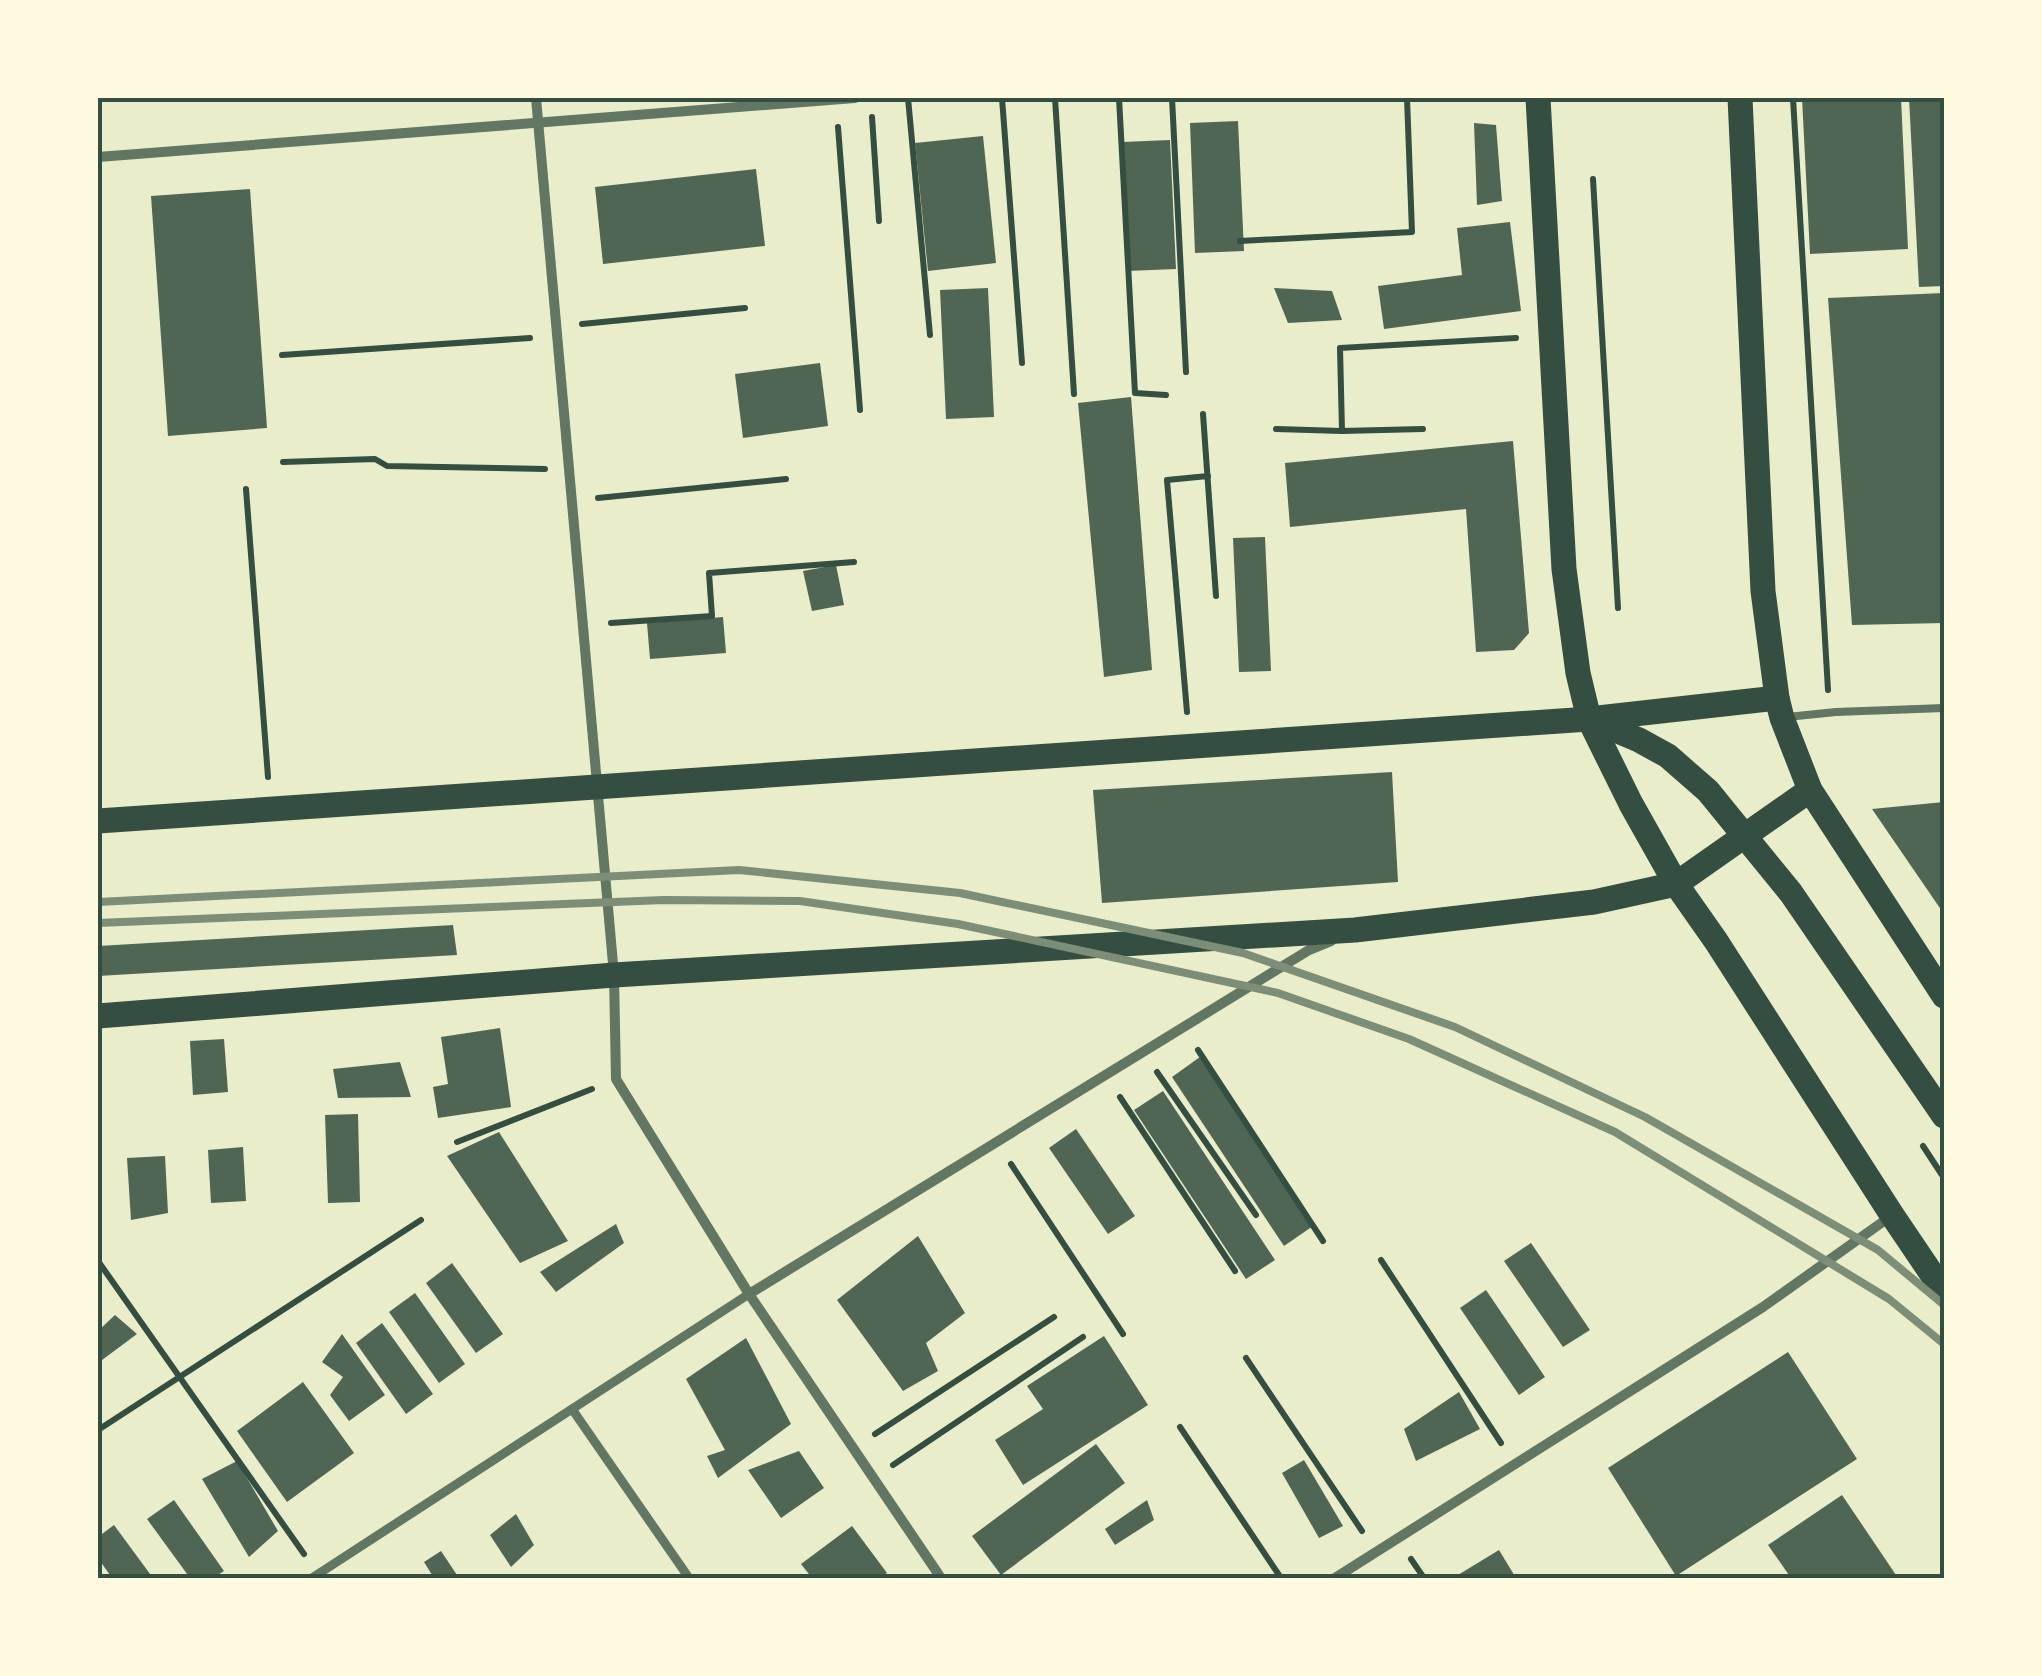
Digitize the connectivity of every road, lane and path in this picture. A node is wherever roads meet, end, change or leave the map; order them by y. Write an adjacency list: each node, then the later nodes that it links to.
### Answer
1 (536, 98): 14 (street)
2 (836, 98): 3 (street); 14 (street); 28 (path)
3 (855, 98)
4 (908, 98): 21 (path)
5 (1002, 98): 24 (path)
6 (1055, 98): 26 (path)
7 (1120, 98): 27 (path)
8 (1172, 98): 25 (path)
9 (1407, 98): 18 (path)
10 (1538, 98): 22 (main road)
11 (1740, 98): 43 (main road)
12 (1792, 98): 45 (path)
13 (872, 115): 17 (path)
14 (537, 122): 15 (street); 20 (street)
15 (98, 158)
16 (1593, 179): 41 (path)
17 (879, 221)
18 (1240, 242)
19 (745, 308): 20 (path)
20 (556, 332): 23 (path); 34 (street)
21 (930, 335)
22 (1552, 336): 32 (path); 46 (main road)
23 (282, 355)
24 (1022, 362)
25 (1186, 372)
26 (1074, 394)
27 (1166, 395)
28 (860, 410)
29 (1204, 414): 35 (path)
30 (1276, 429): 32 (path)
31 (1423, 429): 32 (path)
32 (1342, 431)
33 (283, 462): 34 (path)
34 (569, 470): 38 (street)
35 (1208, 476): 40 (path); 47 (path)
36 (786, 479): 38 (path)
37 (246, 489): 50 (path)
38 (571, 500): 42 (street)
39 (854, 562): 42 (path)
40 (1216, 596)
41 (1618, 608)
42 (583, 626): 48 (street)
43 (1780, 708): 45 (lane); 46 (main road); 49 (main road)
44 (1944, 708): 45 (lane)
45 (1830, 713)
46 (1589, 719): 47 (main road); 52 (main road); 53 (main road)
47 (1190, 746): 48 (main road)
48 (597, 787): 50 (main road); 55 (street)
49 (1810, 790): 52 (main road); 56 (main road)
50 (270, 809): 51 (main road)
51 (98, 821)
52 (1745, 834): 53 (main road); 62 (main road)
53 (1676, 884): 54 (main road); 66 (main road)
54 (1355, 930): 55 (main road); 58 (street)
55 (614, 975): 57 (main road); 61 (street)
56 (1944, 996)
57 (98, 1016)
58 (1183, 1026): 59 (street); 68 (path)
59 (1143, 1051): 60 (street); 65 (path)
60 (1106, 1074): 64 (street); 71 (path)
61 (616, 1079): 63 (path); 73 (street)
62 (1944, 1116)
63 (458, 1142)
64 (996, 1142): 73 (street); 75 (path)
65 (1256, 1215)
66 (1892, 1215): 72 (main road); 83 (street)
67 (421, 1220): 78 (path)
68 (1323, 1242)
69 (1381, 1260): 83 (path)
70 (98, 1261): 78 (path)
71 (1235, 1271)
72 (1944, 1292)
73 (749, 1294): 79 (street); 82 (street)
74 (1054, 1317): 82 (path)
75 (1123, 1334)
76 (1083, 1337): 84 (path)
77 (1246, 1358): 85 (path)
78 (178, 1376): 81 (path); 86 (path)
79 (572, 1409): 86 (street); 87 (street)
80 (1180, 1428): 89 (path)
81 (98, 1430)
82 (853, 1448): 84 (street)
83 (1515, 1464): 85 (street)
84 (873, 1478): 88 (street)
85 (1376, 1552): 90 (street)
86 (315, 1576)
87 (689, 1578)
88 (941, 1578)
89 (1282, 1578)
90 (1335, 1578)

